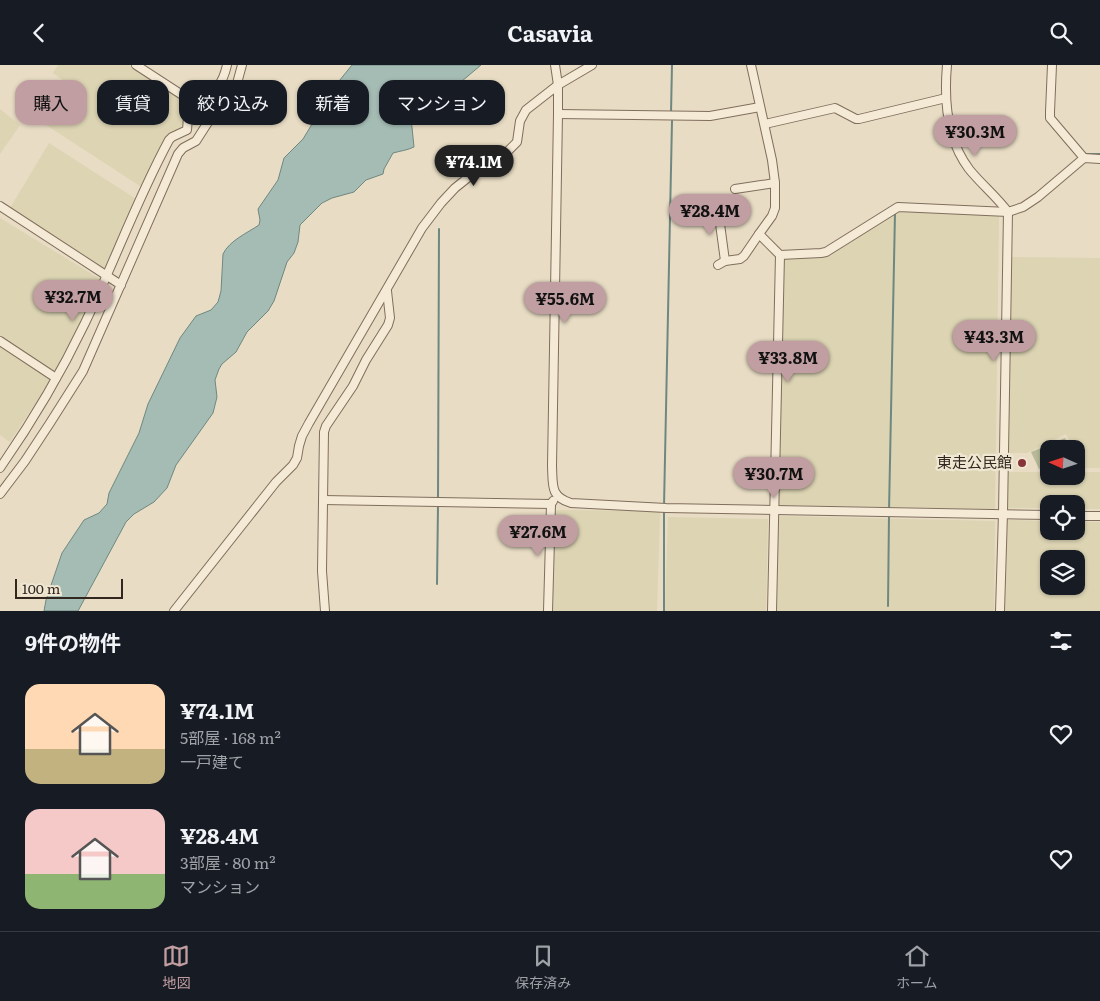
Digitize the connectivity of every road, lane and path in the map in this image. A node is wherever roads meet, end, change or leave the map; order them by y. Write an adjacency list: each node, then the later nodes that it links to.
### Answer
1 (136, 65): 11 (street)
2 (227, 65): 9 (street)
3 (242, 65): 29 (street)
4 (555, 65): 10 (street)
5 (592, 65): 10 (street)
6 (751, 65): 13 (street)
7 (947, 65): 12 (street)
8 (1052, 65): 17 (street)
9 (223, 80)
10 (558, 85): 14 (street); 30 (street)
11 (179, 93)
12 (946, 98): 15 (street); 23 (street)
13 (760, 107): 14 (street); 15 (street)
14 (558, 114): 35 (street)
15 (765, 124): 19 (street)
16 (187, 125): 28 (street)
17 (1084, 158): 18 (street); 23 (street)
18 (1100, 159)
19 (775, 183): 20 (street); 24 (street)
20 (735, 189)
21 (0, 206): 28 (street)
22 (718, 209): 26 (street)
23 (1008, 211): 25 (street); 39 (street)
24 (759, 234): 25 (street); 26 (street)
25 (780, 255): 38 (street)
26 (725, 261): 27 (street)
27 (718, 265)
28 (107, 275): 29 (street); 32 (street)
29 (121, 285): 34 (street)
30 (387, 291): 36 (street); 43 (street)
31 (0, 341): 32 (street)
32 (56, 378): 33 (street)
33 (0, 468)
34 (0, 494)
35 (556, 496): 37 (street); 38 (street)
36 (323, 500): 37 (street); 44 (street)
37 (551, 504): 45 (street)
38 (774, 510): 39 (street); 46 (street)
39 (1003, 513): 40 (street); 47 (street)
40 (1040, 515)
41 (1085, 516): 42 (street)
42 (1100, 516)
43 (174, 611)
44 (325, 611)
45 (548, 611)
46 (772, 611)
47 (1000, 611)

